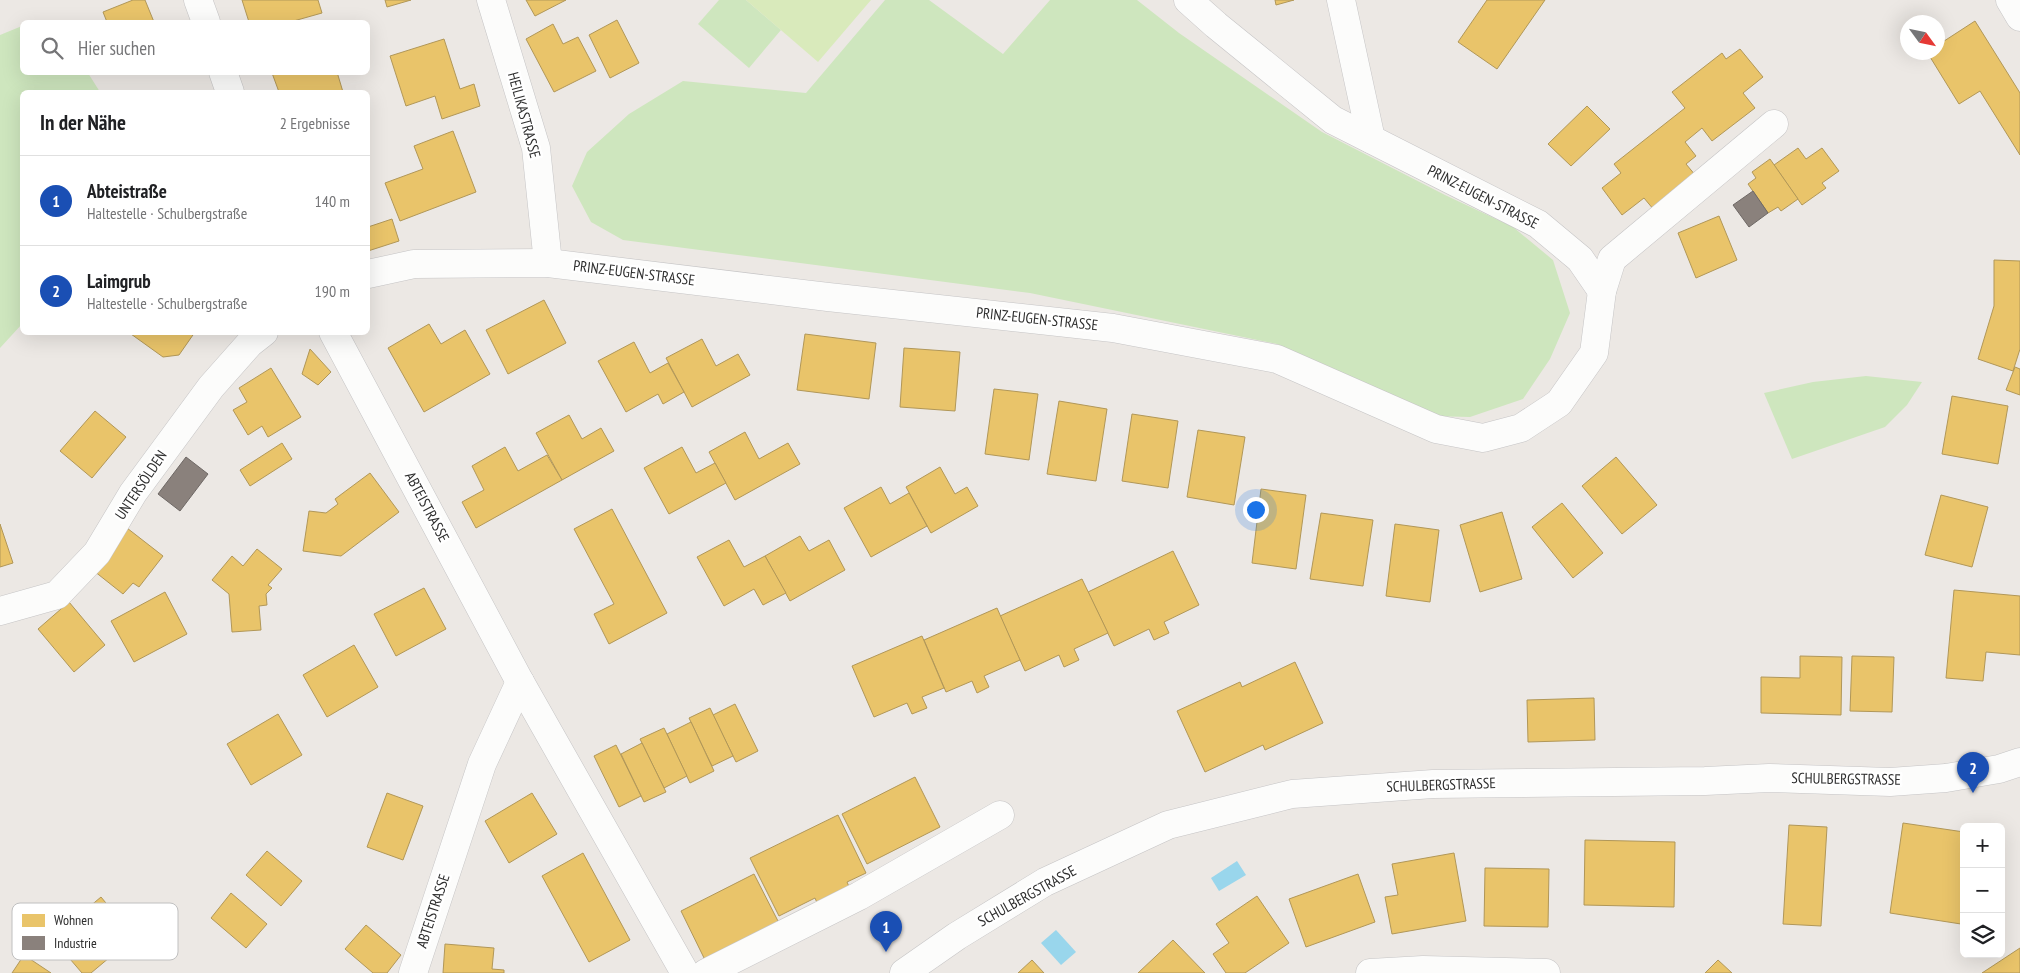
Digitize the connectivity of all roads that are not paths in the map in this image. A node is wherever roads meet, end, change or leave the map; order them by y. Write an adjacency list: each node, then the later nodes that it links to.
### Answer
1 (198, 0): 7 (street)
2 (491, 0): 12 (street, HEILIKASTRASSE)
3 (1188, 0): 11 (street, PRINZ-EUGEN-STRASSE)
4 (1341, 0): 11 (street)
5 (2010, 0): 6 (street)
6 (2020, 17)
7 (205, 20)
8 (224, 75): 9 (street)
9 (229, 90)
10 (1774, 124): 14 (street, PRINZ-EUGEN-STRASSE)
11 (1371, 139): 14 (street, PRINZ-EUGEN-STRASSE)
12 (548, 263): 13 (street, PRINZ-EUGEN-STRASSE); 14 (street, PRINZ-EUGEN-STRASSE)
13 (370, 274)
14 (1602, 291)
15 (260, 335): 17 (street, UNTERSÖLDEN)
16 (335, 335): 18 (street, ABTEISTRASSE)
17 (0, 611)
18 (520, 682): 21 (street, ABTEISTRASSE); 22 (street, ABTEISTRASSE)
19 (2020, 762): 24 (street, SCHULBERGSTRASSE)
20 (1000, 816): 23 (street)
21 (413, 973)
22 (685, 973)
23 (706, 973)
24 (904, 973)
25 (1370, 973): 26 (street)
26 (1546, 973)

